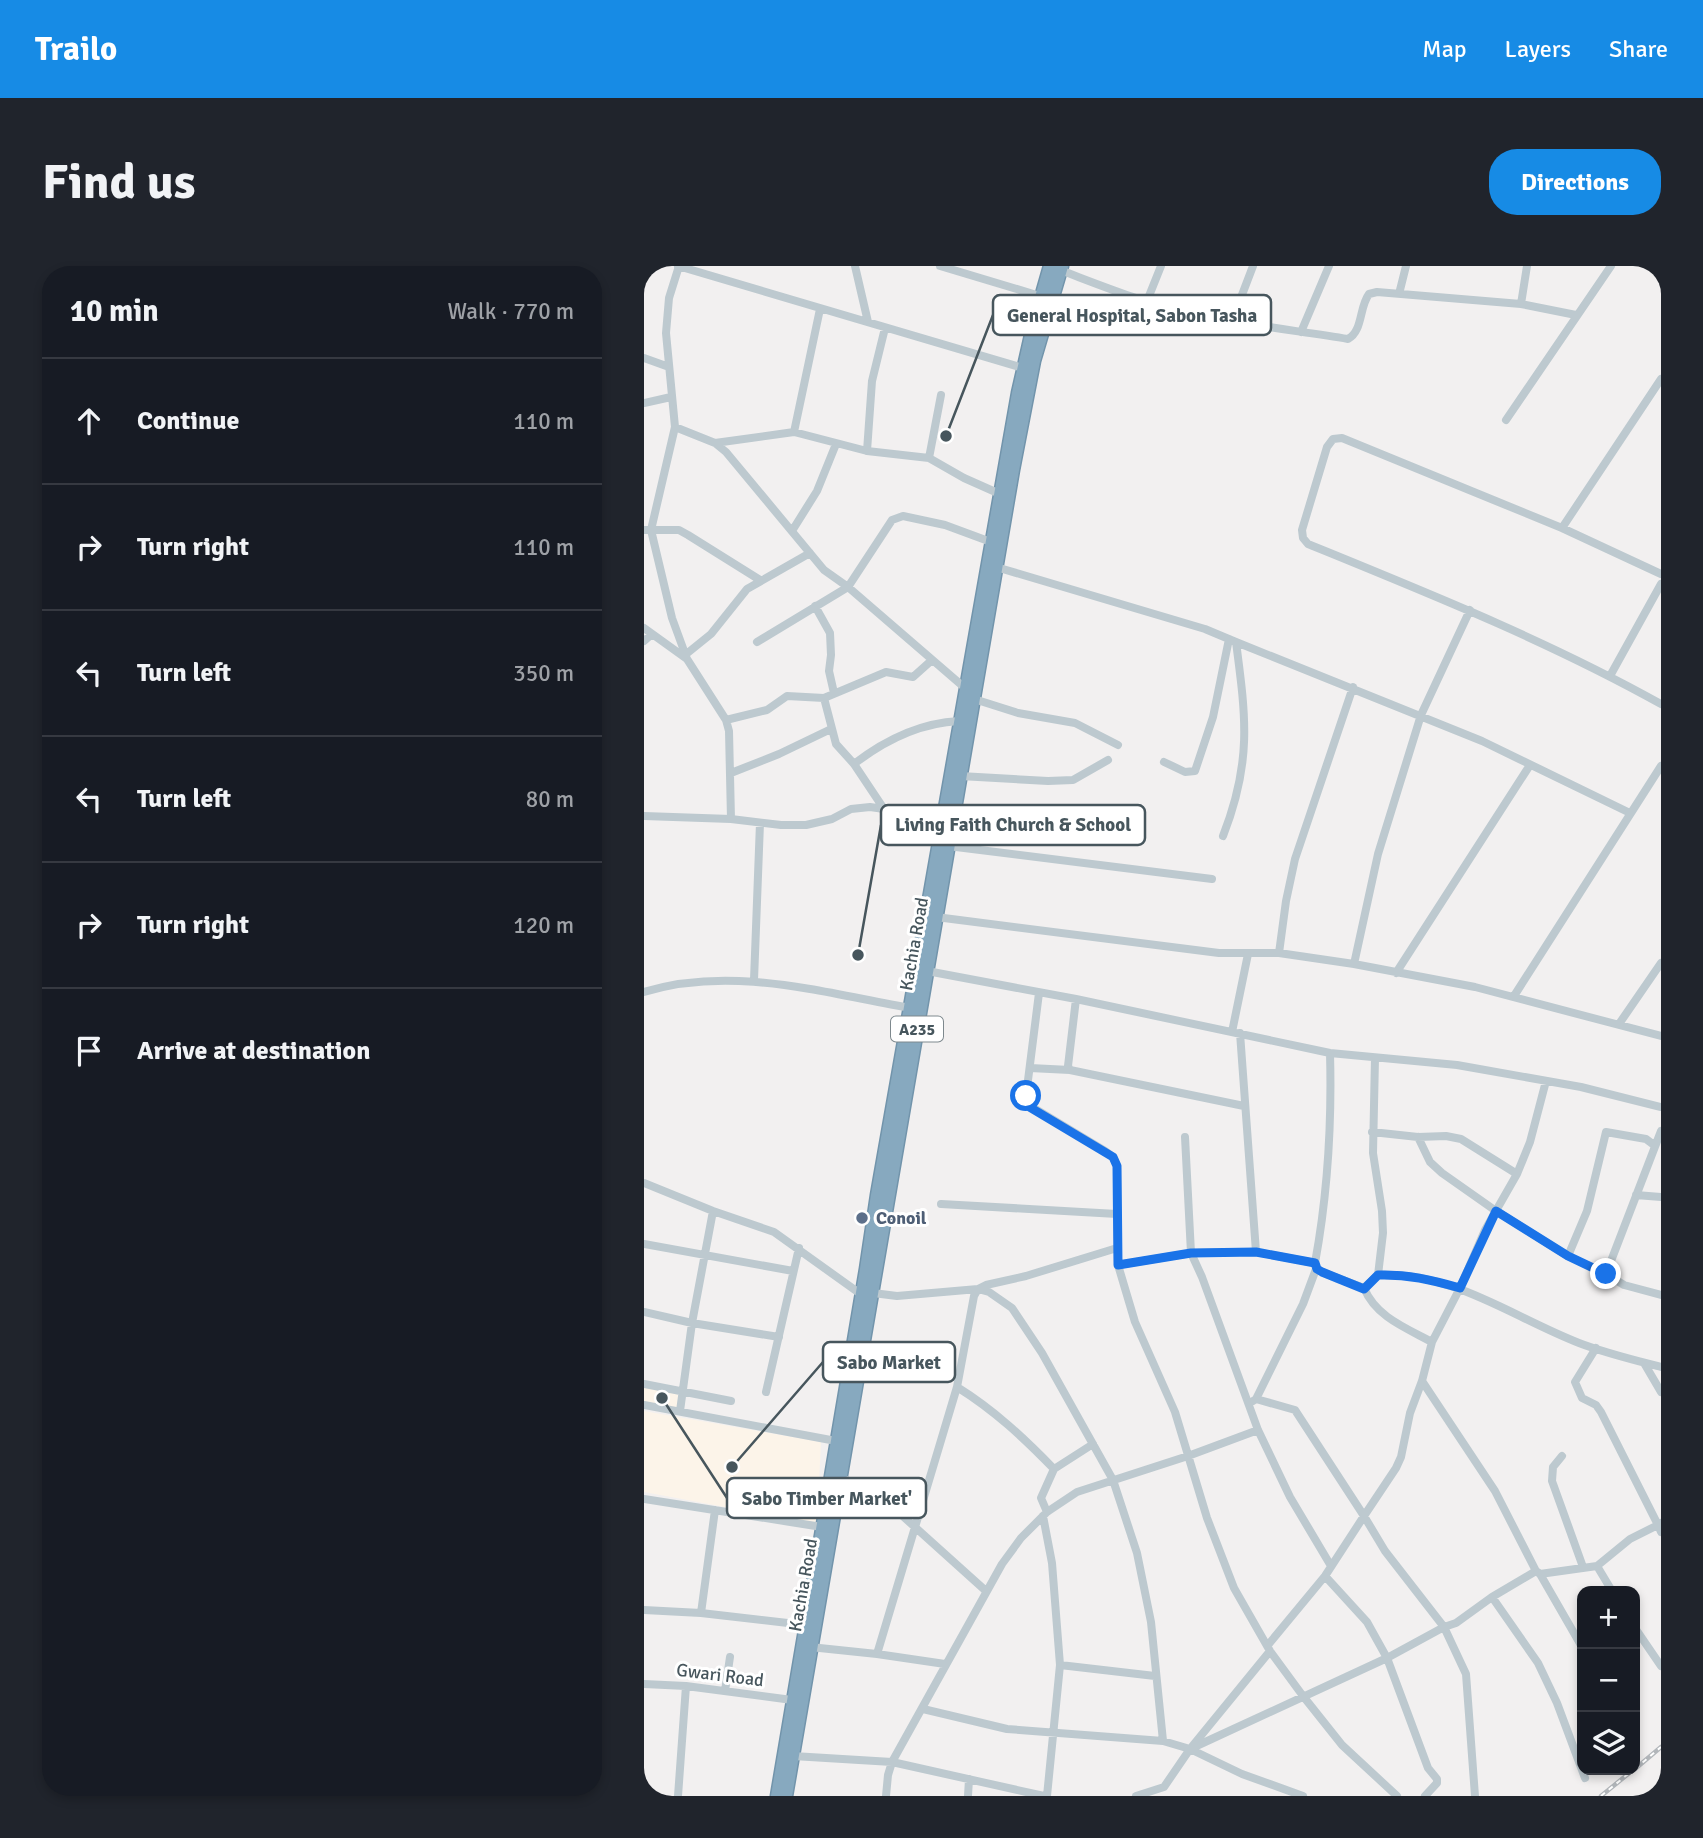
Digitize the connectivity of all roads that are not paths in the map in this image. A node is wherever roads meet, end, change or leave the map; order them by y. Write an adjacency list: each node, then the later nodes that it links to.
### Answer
1 (678, 266): 15 (street); 22 (street)
2 (855, 266): 18 (street)
3 (940, 266): 12 (street)
4 (1161, 266): 13 (street)
5 (1253, 266): 17 (street)
6 (1329, 266): 20 (street)
7 (1405, 266): 11 (street)
8 (1527, 266): 14 (street)
9 (1611, 266): 16 (street)
10 (1057, 267): 12 (highway, Kachia Road / A235); 13 (street); 41 (highway, Kachia Road / A235)
11 (1399, 294): 14 (street); 20 (street)
12 (1040, 296): 23 (highway, Kachia Road / A235)
13 (1147, 302): 17 (street)
14 (1521, 304): 16 (street)
15 (820, 309): 18 (street); 30 (street)
16 (1576, 315): 28 (street)
17 (1232, 321): 20 (street)
18 (868, 322): 19 (street)
19 (885, 328): 23 (street); 33 (street)
20 (1301, 332)
21 (644, 358): 22 (street)
22 (669, 368): 26 (street)
23 (1023, 368): 35 (highway, Kachia Road / A235)
24 (1661, 379): 36 (street)
25 (942, 396): 34 (street)
26 (671, 397): 27 (street); 29 (street)
27 (644, 403)
28 (1506, 420)
29 (675, 427): 31 (street); 37 (street)
30 (793, 432): 31 (street); 32 (street)
31 (715, 443): 38 (street)
32 (836, 444): 33 (street); 38 (street)
33 (867, 451): 34 (street)
34 (929, 458): 35 (street)
35 (999, 494): 39 (highway, Kachia Road / A235)
36 (1562, 528): 42 (street); 47 (street)
37 (648, 530): 43 (street); 53 (street)
38 (792, 531): 40 (street)
39 (990, 542): 45 (street); 57 (highway, Kachia Road / A235)
40 (810, 553): 43 (street); 45 (street)
41 (996, 567): 50 (street); 60 (highway, Kachia Road / A235)
42 (1661, 574)
43 (760, 580): 53 (street)
44 (1661, 584): 55 (street)
45 (848, 587): 46 (street); 54 (street)
46 (815, 606): 52 (street); 58 (street)
47 (1471, 610): 55 (street); 62 (street)
48 (644, 628): 49 (street)
49 (652, 634): 51 (street); 53 (street)
50 (1233, 640): 56 (street); 68 (street); 80 (street)
51 (644, 641)
52 (757, 642)
53 (686, 657): 63 (street)
54 (932, 660): 57 (street); 58 (street)
55 (1610, 676): 61 (street)
56 (1353, 687): 62 (street); 84 (street)
57 (965, 688): 64 (highway, Kachia Road / A235)
58 (834, 693): 59 (street)
59 (824, 698): 63 (street); 65 (street)
60 (974, 699): 66 (street); 73 (highway, Kachia Road / A235)
61 (1661, 704)
62 (1421, 715): 70 (street); 87 (street)
63 (726, 720): 72 (street)
64 (959, 721): 69 (street); 79 (highway, Kachia Road / A235)
65 (831, 729): 69 (street); 72 (street)
66 (1118, 745)
67 (1108, 760): 73 (street)
68 (1164, 762)
69 (854, 764): 74 (street)
70 (1530, 765): 75 (street); 89 (street)
71 (1661, 766): 75 (street)
72 (731, 773): 77 (street)
73 (960, 776): 81 (highway, Kachia Road / A235)
74 (884, 809): 78 (street); 79 (street)
75 (1630, 813): 93 (street)
76 (644, 816): 77 (street)
77 (732, 819): 78 (street)
78 (761, 823): 90 (street)
79 (942, 828): 95 (highway, Kachia Road / A235)
80 (1223, 836)
81 (948, 846): 82 (street); 83 (highway, Kachia Road / A235)
82 (1212, 879)
83 (936, 917): 85 (street); 88 (highway, Kachia Road / A235)
84 (1279, 953): 85 (street); 87 (street)
85 (1248, 954): 97 (street)
86 (1661, 963): 96 (street)
87 (1353, 964): 89 (street)
88 (927, 971): 92 (street); 128 (highway, Kachia Road / A235)
89 (1396, 973): 93 (street)
90 (754, 980): 91 (street); 95 (street)
91 (644, 992)
92 (1039, 993): 94 (street); 101 (street)
93 (1514, 996): 96 (street)
94 (1076, 999): 97 (street); 102 (street)
95 (911, 1008): 128 (highway, Kachia Road / A235)
96 (1619, 1024): 98 (street)
97 (1236, 1033): 99 (street); 104 (street)
98 (1661, 1036)
99 (1330, 1053): 100 (street); 127 (street)
100 (1375, 1058): 103 (street); 107 (street)
101 (1030, 1068): 102 (street); 118 (street)
102 (1070, 1070): 104 (street)
103 (1546, 1081): 105 (street); 111 (street)
104 (1244, 1107): 122 (street)
105 (1661, 1107)
106 (1661, 1131): 110 (street)
107 (1372, 1132): 108 (street); 131 (street)
108 (1418, 1136): 111 (street); 117 (street)
109 (1185, 1137): 123 (street)
110 (1654, 1146): 113 (street); 125 (street)
111 (1517, 1174): 117 (street)
112 (644, 1183): 116 (street)
113 (1636, 1195): 114 (street); 130 (street)
114 (1661, 1197)
115 (941, 1204): 118 (street)
116 (713, 1211): 120 (street); 124 (street)
117 (1496, 1211): 125 (street); 132 (street)
118 (1117, 1214): 121 (street)
119 (644, 1244): 124 (street)
120 (799, 1248): 129 (street); 135 (street)
121 (1117, 1248): 126 (street); 133 (street)
122 (1256, 1252): 123 (street); 127 (street)
123 (1191, 1253): 126 (street); 151 (street)
124 (705, 1256): 129 (street); 138 (street)
125 (1568, 1256): 130 (street)
126 (1118, 1265): 157 (street)
127 (1316, 1266): 134 (street); 151 (street)
128 (871, 1270): 135 (highway, Kachia Road / A235)
129 (793, 1271): 139 (street)
130 (1606, 1274): 136 (street)
131 (1378, 1275): 132 (street); 134 (street)
132 (1460, 1288): 140 (street); 141 (street)
133 (978, 1289): 135 (street); 146 (street); 156 (street)
134 (1364, 1289): 140 (street)
135 (867, 1294): 155 (highway, Kachia Road / A235); 160 (highway, Kachia Road / A235)
136 (1661, 1295)
137 (644, 1312): 138 (street)
138 (692, 1323): 139 (street); 149 (street)
139 (779, 1337): 147 (street)
140 (1432, 1342): 144 (street)
141 (1596, 1348): 142 (street); 168 (street)
142 (1644, 1363): 143 (street); 148 (street)
143 (1661, 1367)
144 (1422, 1381): 166 (street); 173 (street)
145 (644, 1384): 149 (street)
146 (957, 1387): 159 (street); 169 (street)
147 (766, 1392)
148 (1661, 1392)
149 (683, 1394): 150 (street); 153 (street)
150 (731, 1401)
151 (1253, 1401): 154 (street); 166 (street)
152 (644, 1405): 153 (street)
153 (680, 1411): 155 (street)
154 (1258, 1430): 157 (street); 170 (street)
155 (836, 1441): 167 (highway, Kachia Road / A235)
156 (1093, 1444): 159 (street); 161 (street)
157 (1188, 1456): 161 (street); 185 (street)
158 (1562, 1456): 172 (street)
159 (1055, 1469): 165 (street)
160 (839, 1477): 169 (street); 184 (highway, Kachia Road / A235)
161 (1113, 1480): 165 (street); 192 (street)
162 (644, 1499): 163 (street); 164 (street)
163 (644, 1504)
164 (715, 1510): 167 (street); 179 (street)
165 (1045, 1514): 176 (street); 190 (street)
166 (1363, 1516): 170 (street); 181 (street)
167 (822, 1527): 180 (highway, Kachia Road / A235)
168 (1660, 1527): 171 (street)
169 (914, 1528): 176 (street); 186 (street)
170 (1331, 1566): 174 (street)
171 (1597, 1566): 172 (street); 175 (street)
172 (1584, 1567): 173 (street)
173 (1538, 1573): 177 (street); 183 (street)
174 (1325, 1576): 185 (street); 188 (street)
175 (1609, 1586)
176 (986, 1591): 189 (street)
177 (1492, 1597): 181 (street); 205 (street)
178 (644, 1610): 179 (street)
179 (701, 1613): 180 (street)
180 (805, 1625): 197 (highway, Kachia Road / A235)
181 (1444, 1627): 188 (street); 216 (street)
182 (1640, 1635): 191 (street)
183 (1577, 1639)
184 (810, 1647): 186 (street); 202 (highway, Kachia Road / A235)
185 (1269, 1648): 196 (street); 201 (street)
186 (877, 1654): 189 (street)
187 (730, 1657): 195 (street)
188 (1387, 1658): 196 (street); 215 (street)
189 (945, 1664): 198 (street)
190 (1060, 1665): 192 (street); 199 (street)
191 (1661, 1666)
192 (1155, 1676): 200 (street)
193 (644, 1684): 194 (street, Gwari Road)
194 (686, 1686): 195 (street, Gwari Road); 206 (street)
195 (726, 1691): 197 (street, Gwari Road)
196 (1303, 1696): 201 (street); 214 (street)
197 (792, 1700): 207 (highway, Kachia Road / A235)
198 (923, 1709): 199 (street); 203 (street)
199 (1052, 1734): 200 (street); 211 (street)
200 (1163, 1741): 201 (street)
201 (1190, 1749): 212 (street); 213 (street)
202 (793, 1756): 203 (street); 208 (highway, Kachia Road / A235)
203 (892, 1762): 204 (street); 209 (street)
204 (969, 1779): 210 (street); 211 (street)
205 (1585, 1779)
206 (678, 1796)
207 (777, 1796)
208 (786, 1796)
209 (886, 1796)
210 (968, 1796)
211 (1046, 1796)
212 (1136, 1796)
213 (1303, 1796)
214 (1397, 1796)
215 (1425, 1796)
216 (1475, 1796)

